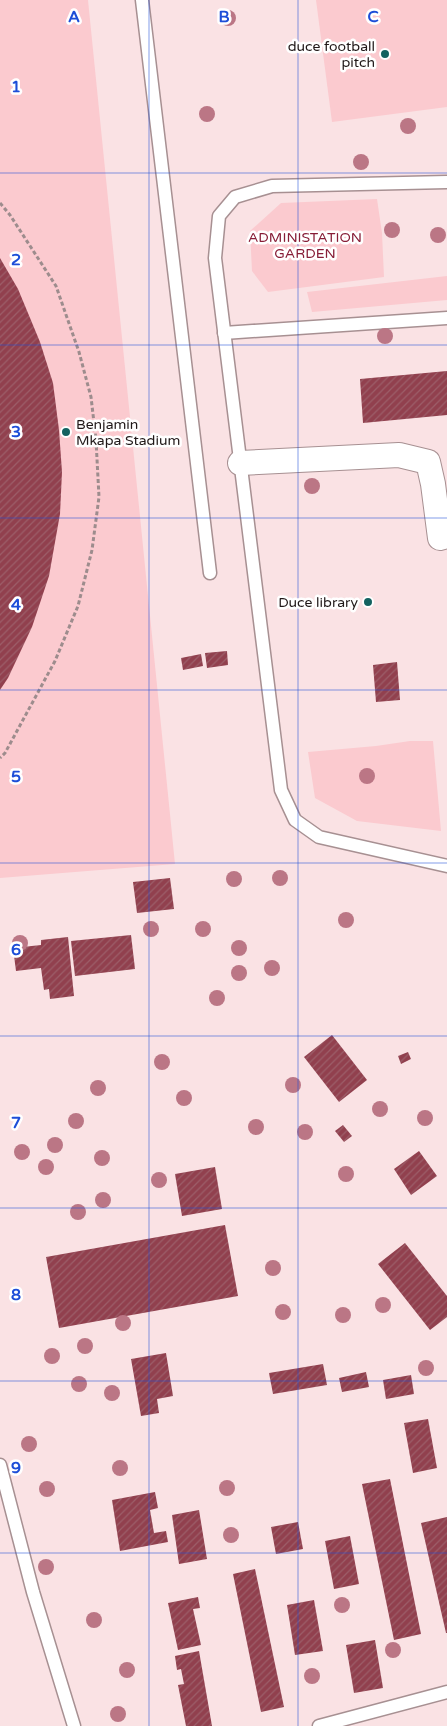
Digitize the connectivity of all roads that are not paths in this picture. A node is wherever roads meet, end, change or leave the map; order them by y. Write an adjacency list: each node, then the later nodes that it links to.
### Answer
1 (142, 0): 7 (lane)
2 (447, 182): 4 (lane)
3 (447, 318): 4 (lane)
4 (224, 333): 5 (lane)
5 (240, 463): 6 (street); 8 (lane)
6 (447, 536)
7 (210, 573)
8 (447, 866)
9 (0, 1465): 11 (lane)
10 (447, 1692): 12 (lane)
11 (74, 1726)
12 (319, 1726)

